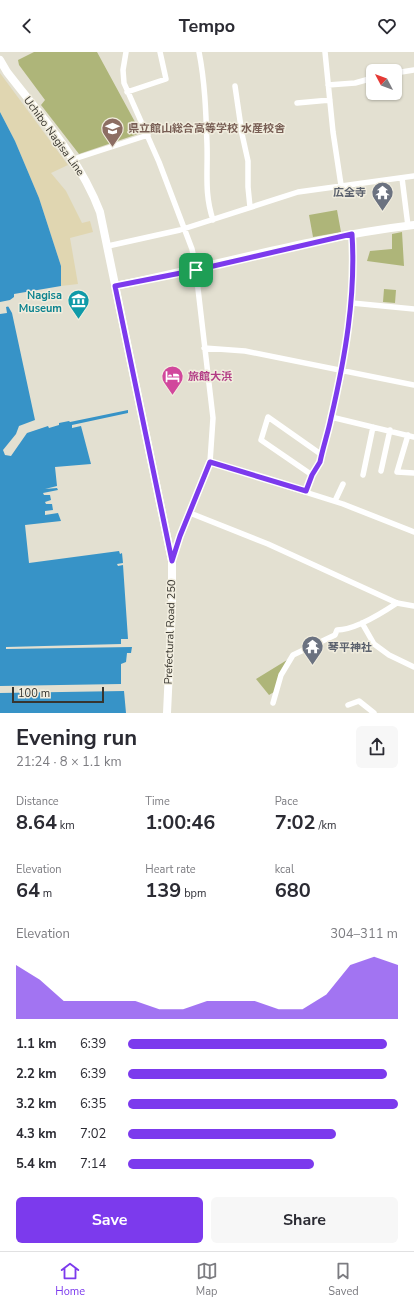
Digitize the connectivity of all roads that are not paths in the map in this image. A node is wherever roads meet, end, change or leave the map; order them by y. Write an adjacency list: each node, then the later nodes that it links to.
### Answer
1 (126, 52): 11 (street)
2 (160, 52): 11 (street)
3 (199, 52): 20 (street)
4 (325, 52): 10 (street)
5 (0, 60): 15 (main road, Uchibo Nagisa Line)
6 (414, 70): 7 (street)
7 (402, 73)
8 (366, 80): 10 (street)
9 (236, 86): 19 (street)
10 (328, 86): 12 (street)
11 (127, 92): 14 (street)
12 (330, 100): 13 (street); 18 (street)
13 (297, 103)
14 (148, 135): 15 (street); 22 (street)
15 (74, 159): 24 (main road, Uchibo Nagisa Line)
16 (414, 176): 17 (street)
17 (402, 178): 18 (street); 21 (street)
18 (341, 185): 19 (street)
19 (250, 207): 20 (street)
20 (213, 220): 22 (street)
21 (411, 226): 23 (main road)
22 (185, 228): 24 (street); 25 (street)
23 (352, 234): 25 (main road); 27 (street)
24 (108, 246): 26 (main road, Uchibo Nagisa Line)
25 (196, 270): 26 (main road); 29 (street)
26 (115, 286): 47 (main road, Prefectural Road 250)
27 (352, 303): 28 (street); 30 (street)
28 (414, 309)
29 (204, 348): 30 (street); 37 (street)
30 (340, 370): 31 (street); 32 (street)
31 (414, 386)
32 (331, 417): 33 (street); 36 (street)
33 (373, 427): 34 (street); 41 (street)
34 (390, 430): 35 (street); 38 (street)
35 (411, 436): 39 (street)
36 (322, 455): 40 (street); 40 (street)
37 (210, 462): 43 (street); 45 (street)
38 (381, 471)
39 (414, 473)
40 (312, 475): 43 (street)
41 (363, 475)
42 (343, 484): 44 (street)
43 (306, 491): 44 (street)
44 (335, 501): 46 (street)
45 (190, 513): 47 (street); 48 (street)
46 (414, 532)
47 (172, 561): 54 (main road, Prefectural Road 250)
48 (397, 604): 49 (street); 50 (street)
49 (414, 606)
50 (362, 623): 51 (street); 52 (street)
51 (414, 667)
52 (273, 702)
53 (348, 705): 55 (street)
54 (167, 713)
55 (374, 713)

